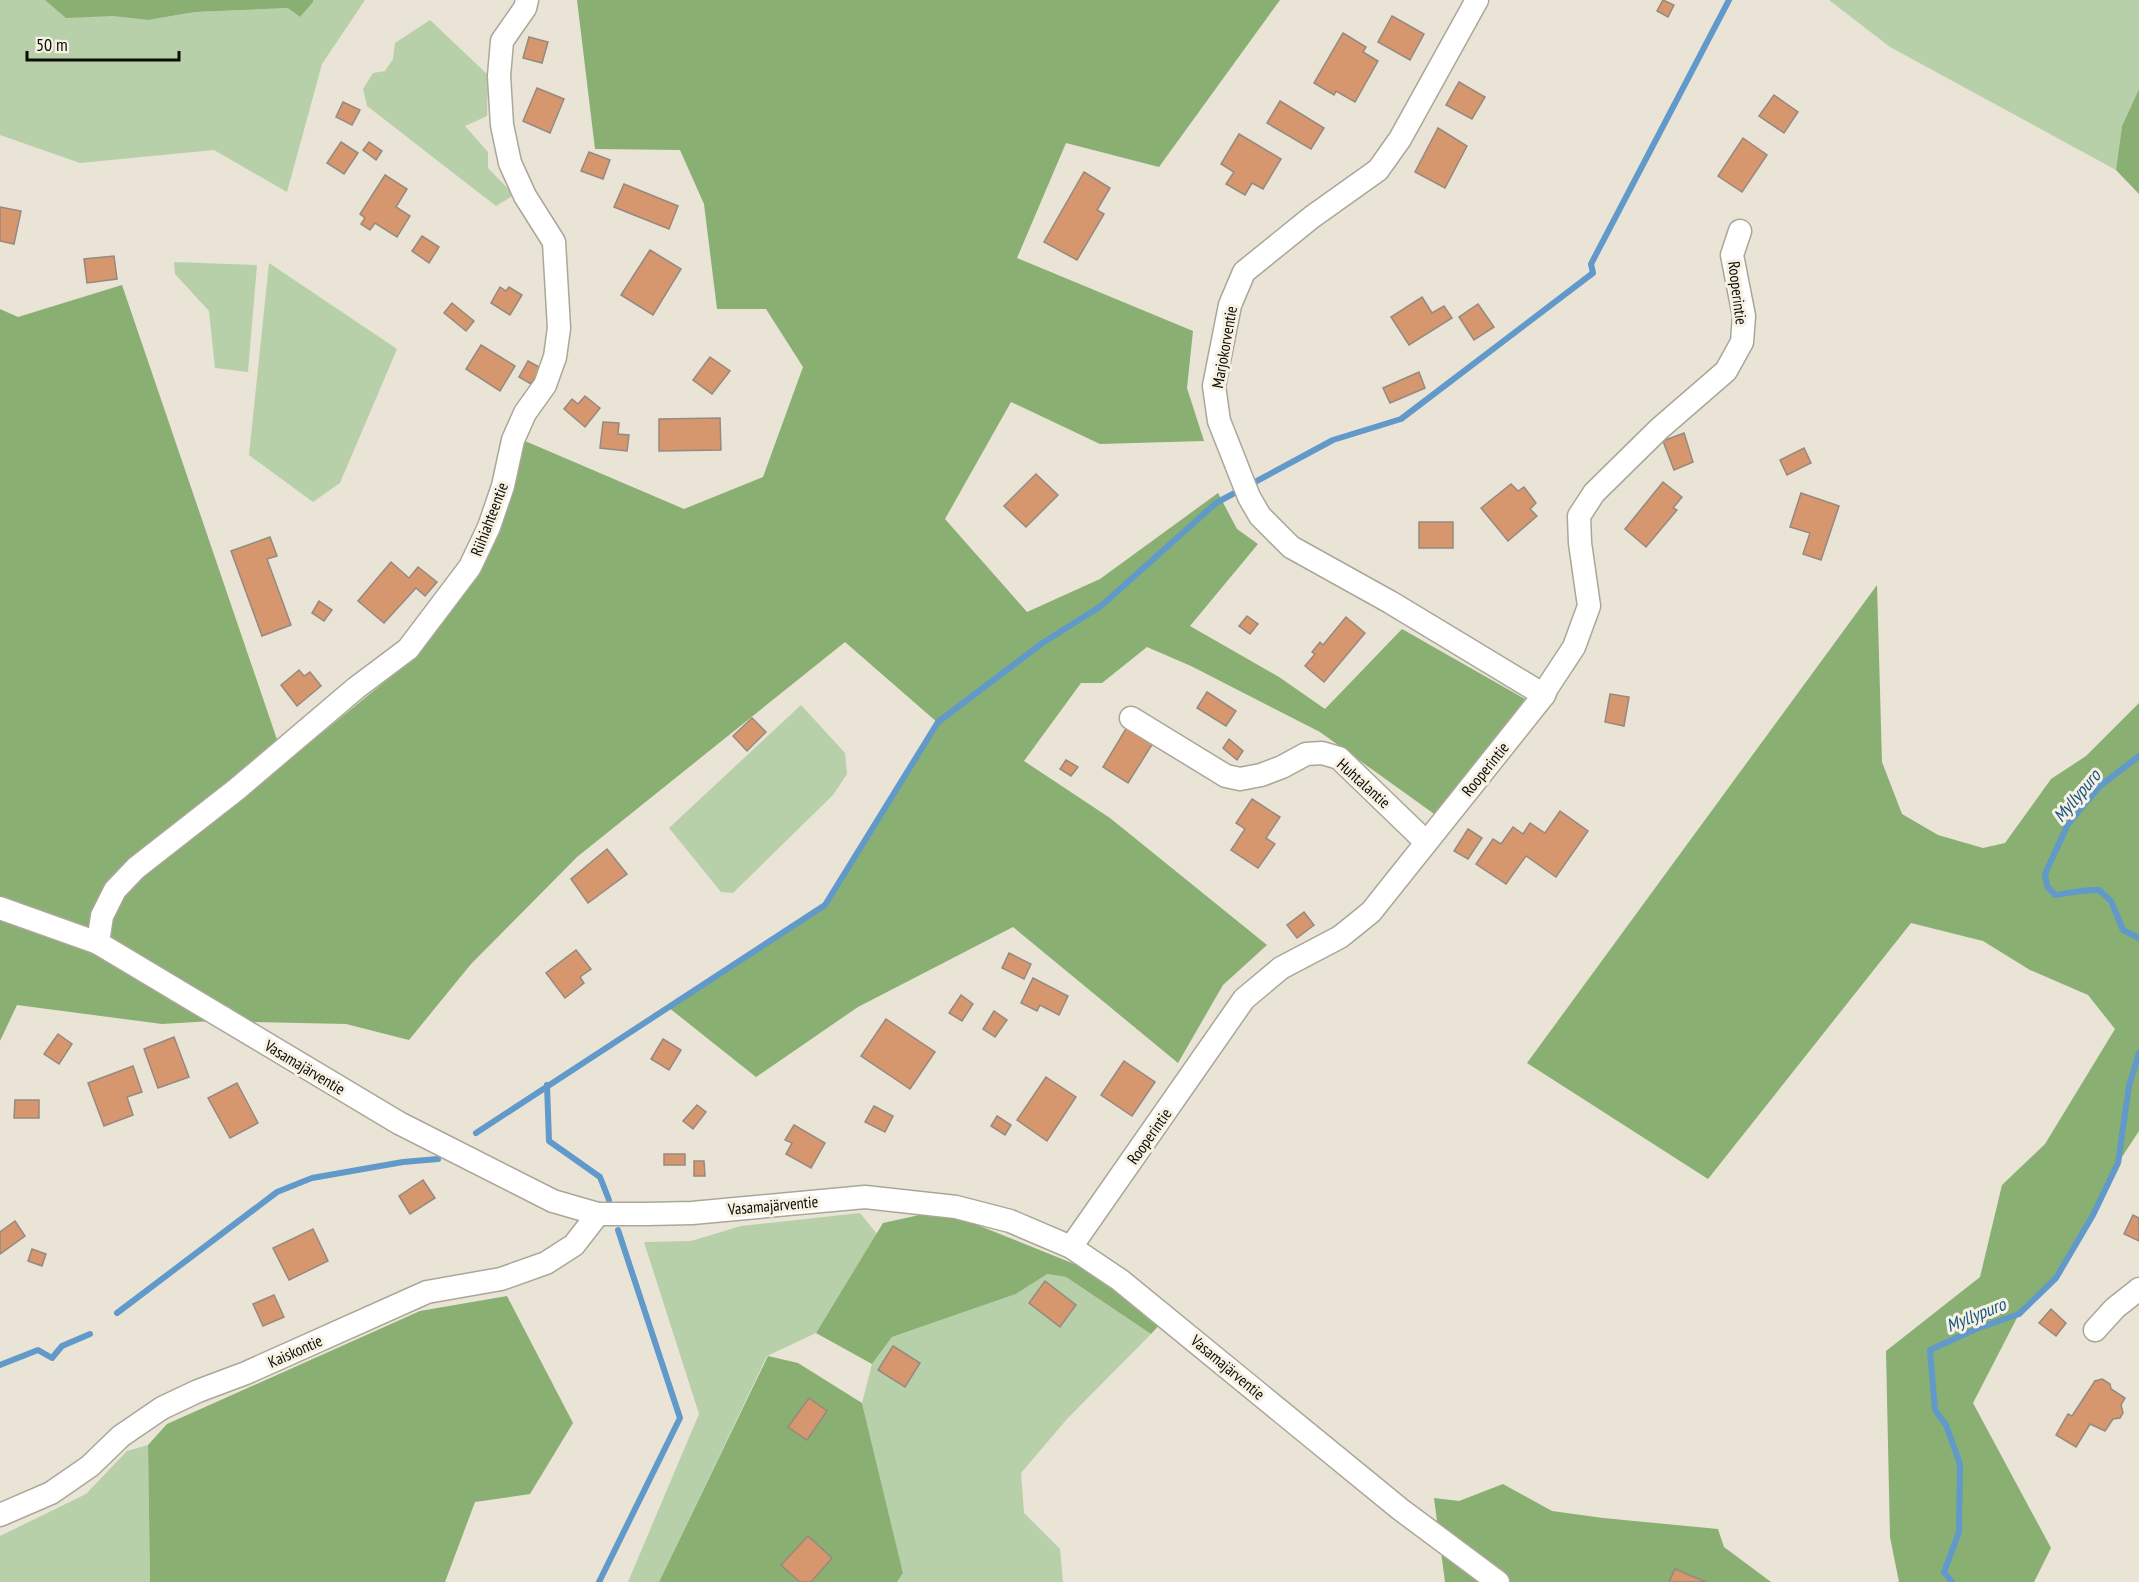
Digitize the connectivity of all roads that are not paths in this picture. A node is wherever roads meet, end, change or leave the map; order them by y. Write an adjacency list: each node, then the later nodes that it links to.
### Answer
1 (527, 0): 8 (street, Riihiahteentie)
2 (1477, 0): 4 (street, Marjokorventie)
3 (1740, 231): 4 (street, Rooperintie)
4 (1544, 695): 6 (street, Rooperintie)
5 (1131, 718): 6 (street, Huhtalantie)
6 (1426, 842): 10 (street, Rooperintie)
7 (0, 908): 8 (street, Vasamajärventie)
8 (98, 942): 9 (street, Vasamajärventie)
9 (598, 1214): 10 (street, Vasamajärventie); 13 (street, Kaiskontie)
10 (1071, 1247): 14 (street, Vasamajärventie)
11 (2139, 1288): 12 (street)
12 (2095, 1330)
13 (0, 1515)
14 (1498, 1582)

